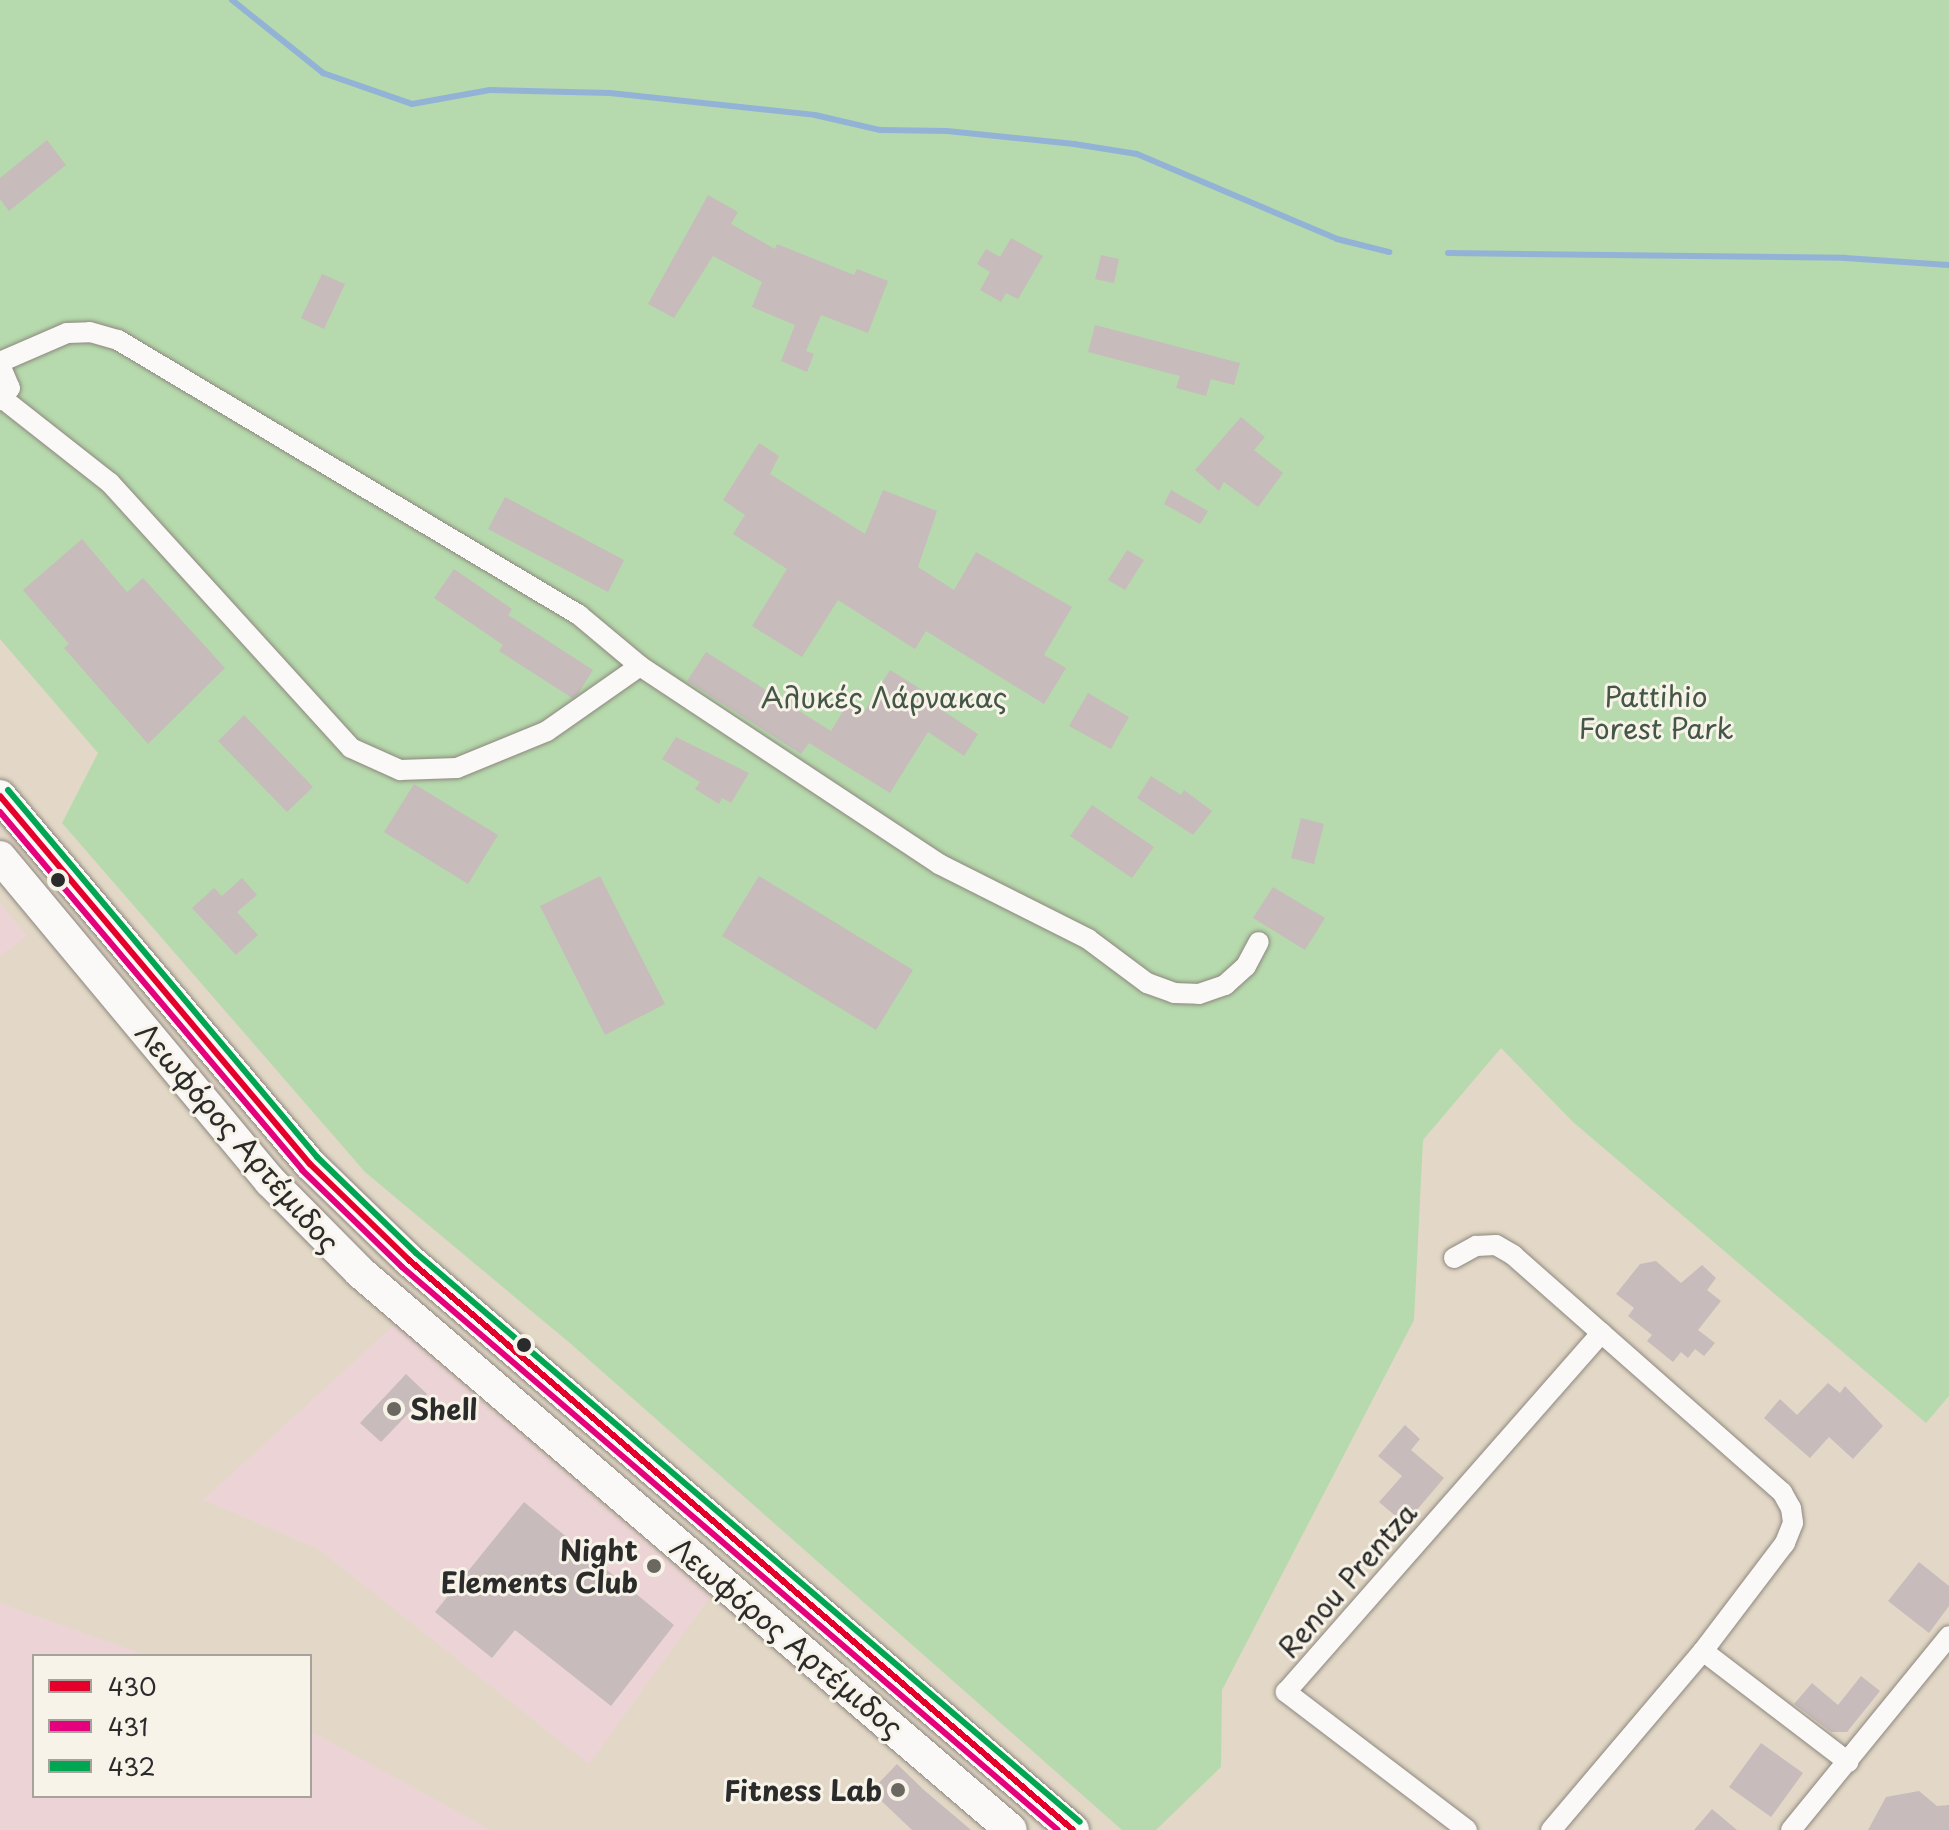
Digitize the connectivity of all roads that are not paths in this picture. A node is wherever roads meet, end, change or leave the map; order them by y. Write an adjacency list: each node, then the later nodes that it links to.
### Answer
1 (0, 364): 2 (street); 3 (street)
2 (1, 399): 3 (street)
3 (640, 666): 6 (street)
4 (5, 813): 13 (main road, Λεωφόρος Αρτέμιδος)
5 (0, 857): 12 (main road, Λεωφόρος Αρτέμιδος)
6 (1259, 942)
7 (1454, 1258): 8 (street)
8 (1601, 1333): 10 (street); 14 (street, Renou Prentza)
9 (1949, 1636): 11 (street)
10 (1703, 1651): 11 (street); 15 (street)
11 (1848, 1762): 16 (street)
12 (1011, 1830)
13 (1073, 1830)
14 (1467, 1830)
15 (1551, 1830)
16 (1791, 1830)

